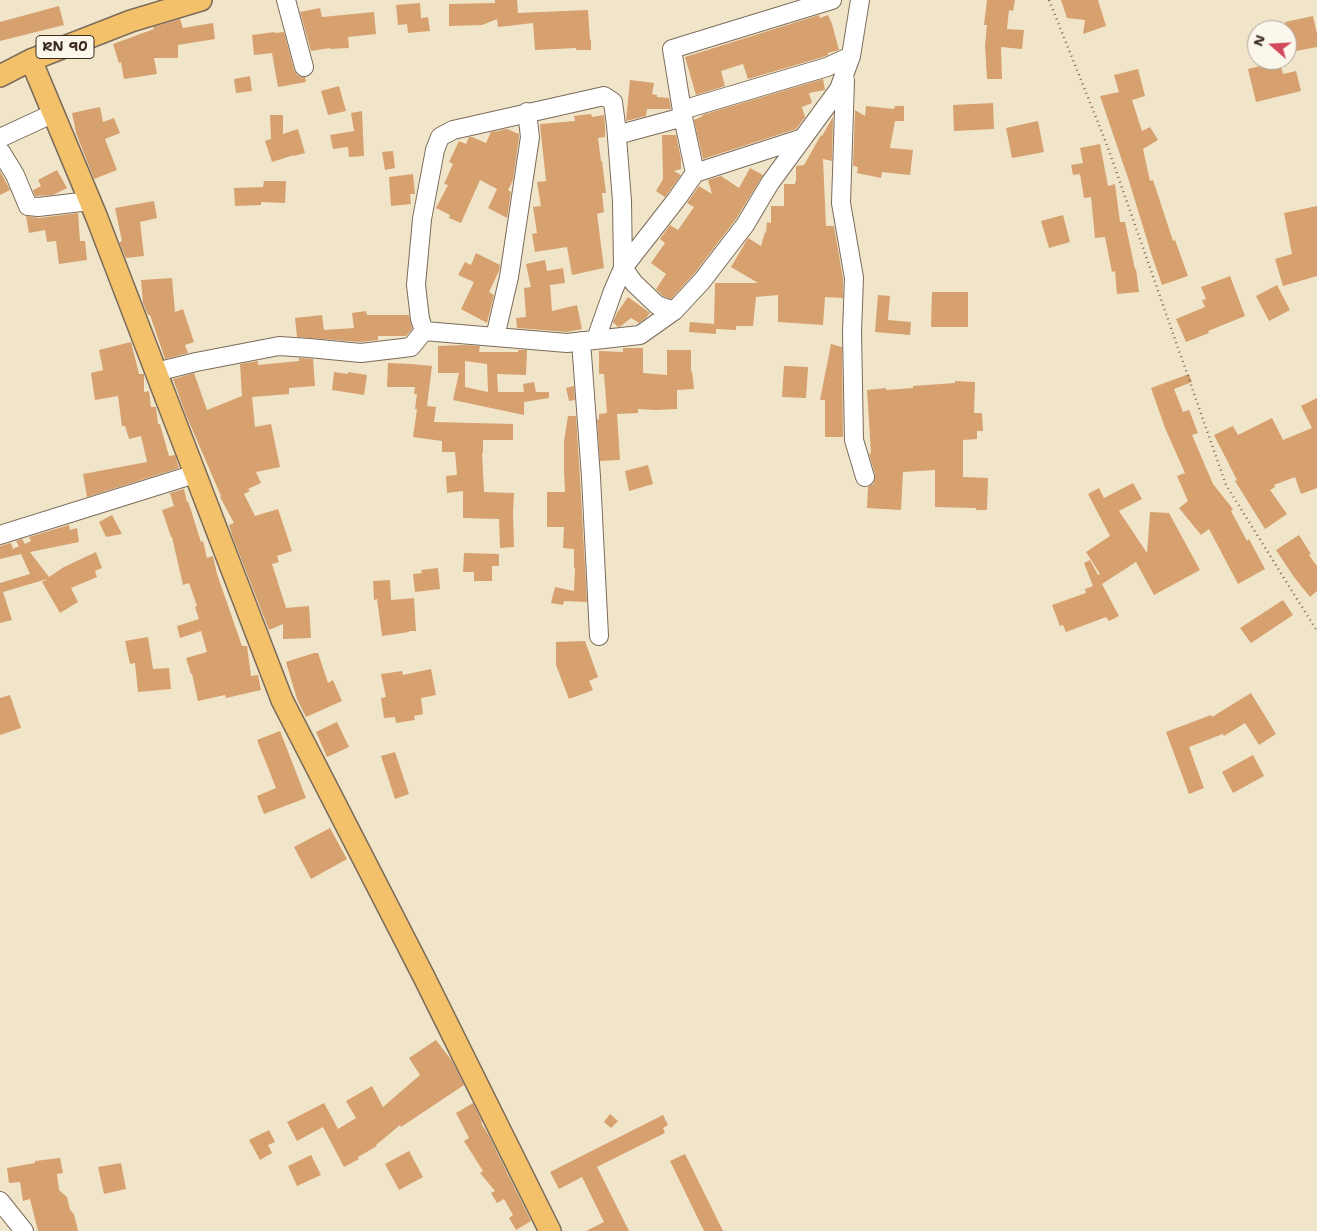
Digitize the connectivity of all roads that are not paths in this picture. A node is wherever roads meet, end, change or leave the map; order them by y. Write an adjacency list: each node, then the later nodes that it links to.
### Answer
1 (159, 0): 6 (main road, RN 90)
2 (201, 0): 6 (main road, RN 90)
3 (286, 0): 9 (street)
4 (832, 0): 14 (street)
5 (860, 0): 7 (street)
6 (132, 21): 8 (main road, RN 90)
7 (851, 56): 10 (street); 14 (street)
8 (32, 60): 11 (main road, RN 90); 13 (main road)
9 (304, 67)
10 (845, 73): 16 (street); 27 (street)
11 (0, 76)
12 (527, 112): 15 (street); 22 (street); 23 (street)
13 (54, 113): 17 (street); 19 (main road)
14 (682, 114): 15 (street); 18 (street)
15 (617, 135): 20 (street)
16 (803, 138): 18 (street); 21 (street)
17 (0, 147): 19 (street)
18 (695, 173): 20 (street)
19 (90, 201): 25 (main road)
20 (623, 268): 21 (street); 24 (street)
21 (674, 312): 24 (street)
22 (424, 331): 23 (street); 25 (street)
23 (495, 337): 24 (street)
24 (588, 340): 29 (street)
25 (156, 372): 26 (main road)
26 (195, 474): 28 (street); 32 (main road)
27 (865, 477)
28 (0, 535)
29 (599, 636)
30 (0, 1201): 31 (street)
31 (24, 1231)
32 (550, 1231)

